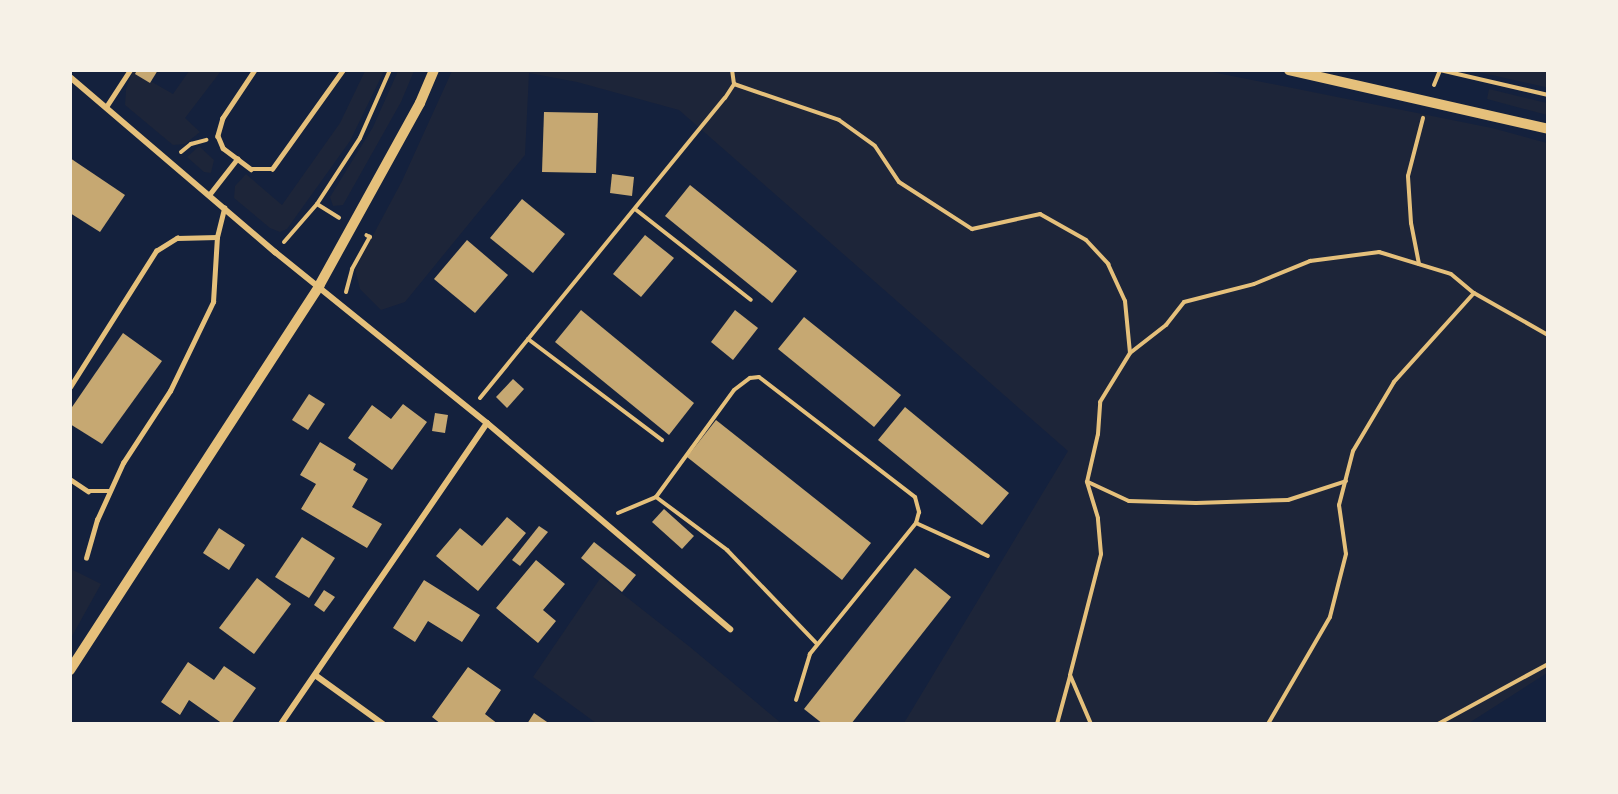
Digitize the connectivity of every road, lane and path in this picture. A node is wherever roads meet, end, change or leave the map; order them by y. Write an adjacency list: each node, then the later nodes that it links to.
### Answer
1 (130, 70): 13 (lane)
2 (255, 70): 15 (lane)
3 (343, 70): 16 (lane)
4 (390, 70): 22 (path)
5 (434, 70): 24 (street)
6 (732, 70): 10 (path)
7 (1290, 70): 12 (street)
8 (1440, 70): 11 (path); 12 (path)
9 (70, 77): 13 (street)
10 (734, 84): 20 (path); 29 (path)
11 (1548, 95)
12 (1428, 99): 14 (street); 23 (path)
13 (106, 107): 17 (street)
14 (1548, 129)
15 (218, 136): 16 (lane); 17 (path)
16 (237, 159): 18 (lane)
17 (171, 163): 18 (street)
18 (209, 195): 19 (street)
19 (224, 208): 21 (lane); 22 (street)
20 (635, 209): 26 (path); 28 (path)
21 (217, 237): 30 (lane); 37 (lane)
22 (275, 252): 24 (street)
23 (1419, 264): 25 (path); 29 (path)
24 (319, 286): 31 (street); 46 (street)
25 (1474, 293): 27 (path); 35 (path)
26 (752, 300)
27 (1548, 335)
28 (528, 339): 31 (path); 33 (path)
29 (1130, 354): 36 (path)
30 (70, 387)
31 (470, 411): 32 (street)
32 (487, 423): 39 (street); 47 (street)
33 (662, 440)
34 (70, 479): 37 (lane)
35 (1346, 481): 36 (path); 54 (path)
36 (1087, 482): 48 (path)
37 (110, 491): 42 (lane)
38 (656, 497): 39 (path); 40 (path); 44 (path)
39 (602, 520): 43 (street)
40 (916, 523): 41 (path); 44 (path)
41 (988, 556)
42 (86, 558)
43 (730, 629)
44 (817, 644): 49 (path)
45 (1548, 664): 55 (path)
46 (70, 670)
47 (315, 675): 50 (street); 51 (street)
48 (1070, 675): 52 (path); 53 (path)
49 (796, 700)
50 (281, 723)
51 (383, 723)
52 (1057, 723)
53 (1091, 723)
54 (1268, 723)
55 (1438, 723)

